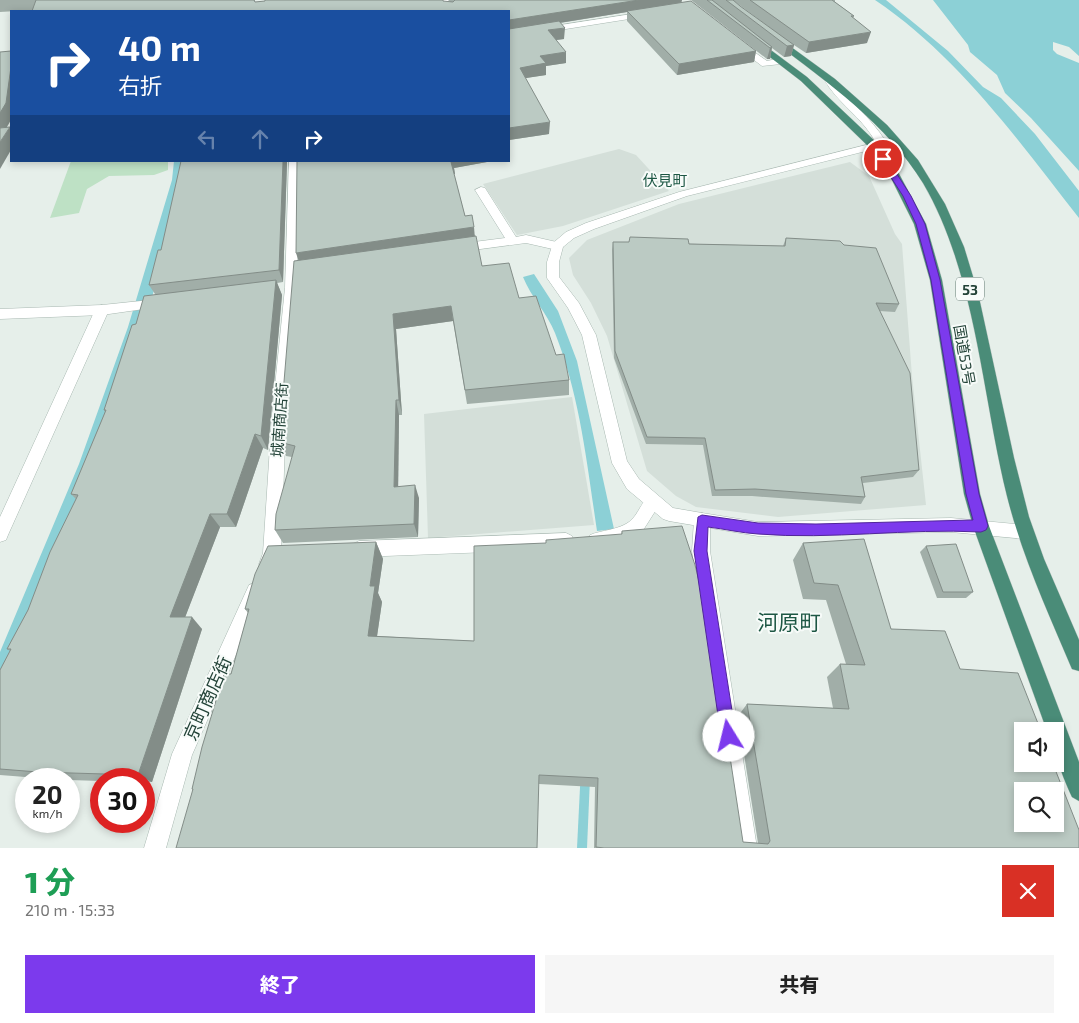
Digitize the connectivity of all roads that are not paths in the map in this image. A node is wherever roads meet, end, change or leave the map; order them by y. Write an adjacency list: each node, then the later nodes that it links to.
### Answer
1 (653, 13): 4 (street)
2 (769, 34): 5 (highway, 国道53号 / 53)
3 (738, 35): 6 (highway, 国道53号 / 53)
4 (510, 36)
5 (829, 79): 6 (street); 18 (highway, 国道53号 / 53)
6 (874, 146): 10 (street); 17 (highway, 国道53号 / 53)
7 (294, 162): 21 (street, 城南商店街)
8 (481, 190): 9 (street)
9 (512, 240): 10 (street); 11 (street)
10 (557, 246): 15 (street)
11 (445, 250)
12 (172, 302): 13 (street)
13 (102, 310): 14 (street); 19 (street)
14 (0, 314)
15 (653, 502): 16 (street); 20 (street)
16 (702, 520): 17 (street); 25 (street)
17 (981, 526): 18 (street); 23 (highway, 国道53号 / 53)
18 (1025, 532): 22 (highway, 国道53号 / 53)
19 (0, 535)
20 (340, 550)
21 (282, 552): 24 (street, 京町商店街)
22 (1079, 662)
23 (1079, 790)
24 (155, 848)
25 (746, 848)

